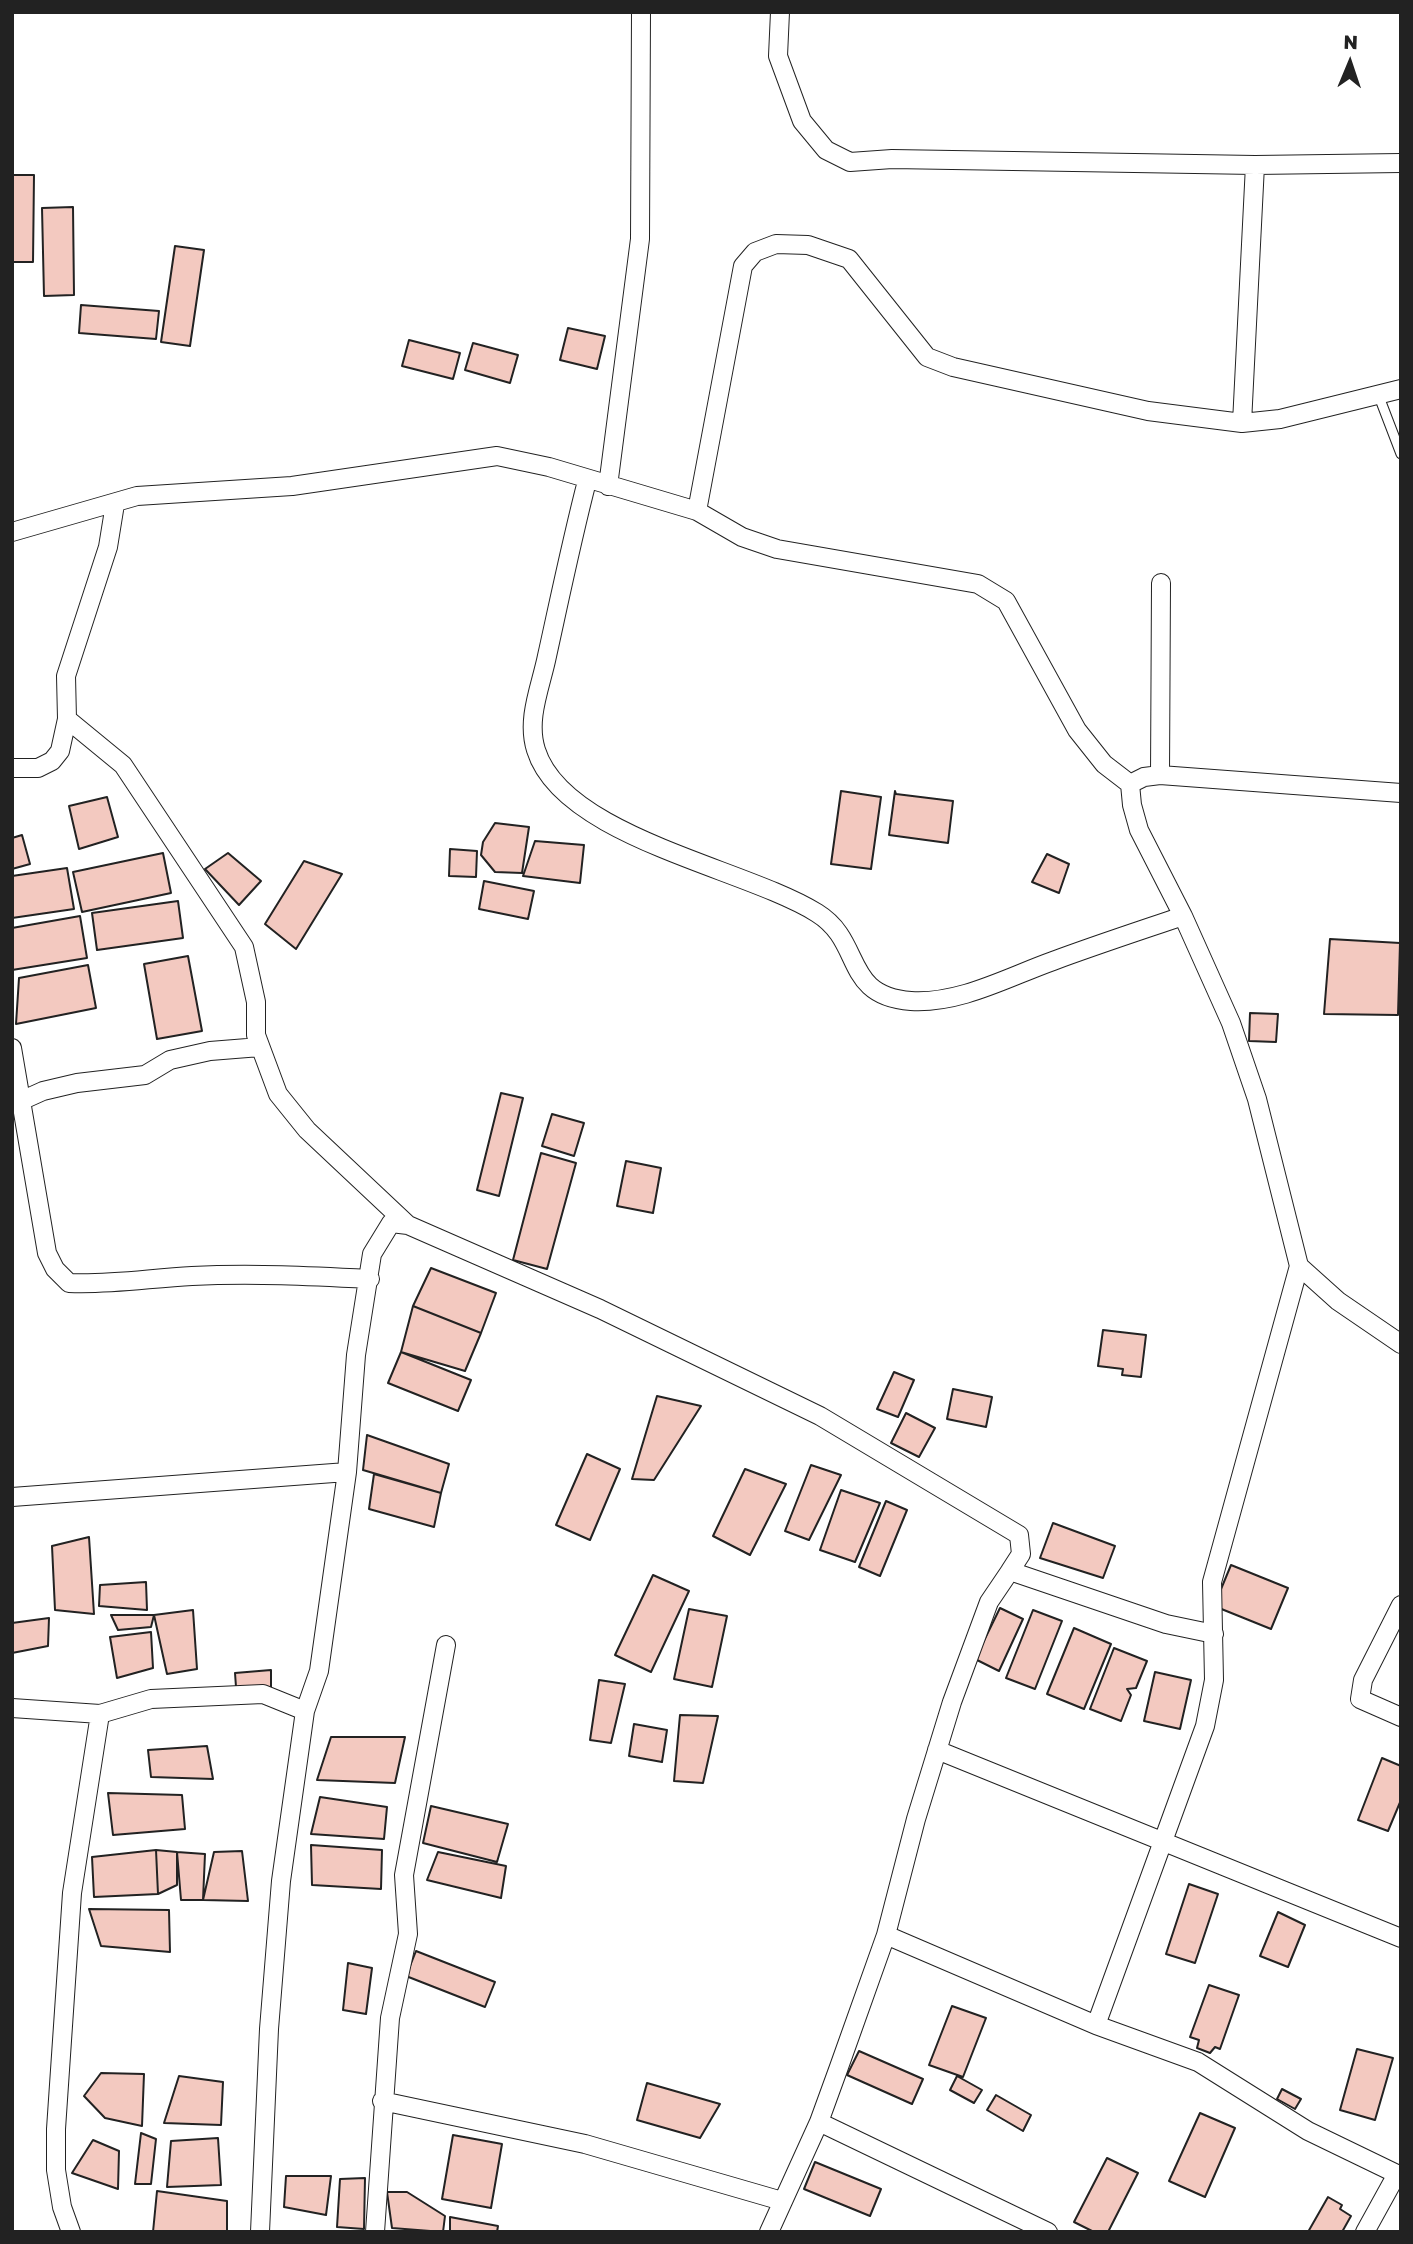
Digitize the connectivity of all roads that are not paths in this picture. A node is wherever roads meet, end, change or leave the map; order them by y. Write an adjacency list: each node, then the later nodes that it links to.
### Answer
1 (641, 12): 10 (street)
2 (780, 12): 4 (street)
3 (1401, 163): 4 (street)
4 (1255, 165): 7 (street)
5 (1401, 389): 6 (street)
6 (1378, 394): 7 (street); 8 (lane)
7 (1242, 423): 12 (street)
8 (1401, 454)
9 (587, 481): 10 (street); 11 (street); 20 (street)
10 (608, 486): 12 (street)
11 (115, 503): 13 (street); 15 (street)
12 (697, 511): 18 (street)
13 (12, 532)
14 (1161, 583): 17 (street)
15 (67, 719): 16 (street); 21 (street)
16 (12, 768)
17 (1160, 775): 18 (street); 19 (street)
18 (1130, 784): 20 (street)
19 (1401, 793)
20 (1183, 916): 25 (street)
21 (260, 1047): 23 (street); 24 (street)
22 (12, 1048): 23 (street)
23 (23, 1100): 26 (street)
24 (408, 1225): 26 (street); 30 (street)
25 (1299, 1266): 27 (street); 32 (street)
26 (370, 1279): 28 (street)
27 (1401, 1344)
28 (347, 1472): 29 (street); 35 (street)
29 (12, 1497)
30 (1010, 1572): 32 (street); 38 (street)
31 (1401, 1605): 37 (street)
32 (1214, 1634): 39 (street)
33 (446, 1645): 43 (street)
34 (12, 1708): 36 (street)
35 (305, 1711): 36 (street); 48 (street)
36 (100, 1714): 47 (street)
37 (1401, 1717)
38 (937, 1750): 39 (street); 40 (street)
39 (1162, 1839): 41 (street); 42 (street)
40 (886, 1935): 42 (street); 44 (street)
41 (1401, 1938)
42 (1096, 2025): 45 (street)
43 (382, 2101): 46 (street); 49 (street)
44 (819, 2122): 46 (street); 51 (street)
45 (1399, 2175): 52 (street)
46 (782, 2201): 50 (street)
47 (71, 2232)
48 (260, 2232)
49 (375, 2232)
50 (769, 2232)
51 (1048, 2232)
52 (1365, 2232)

